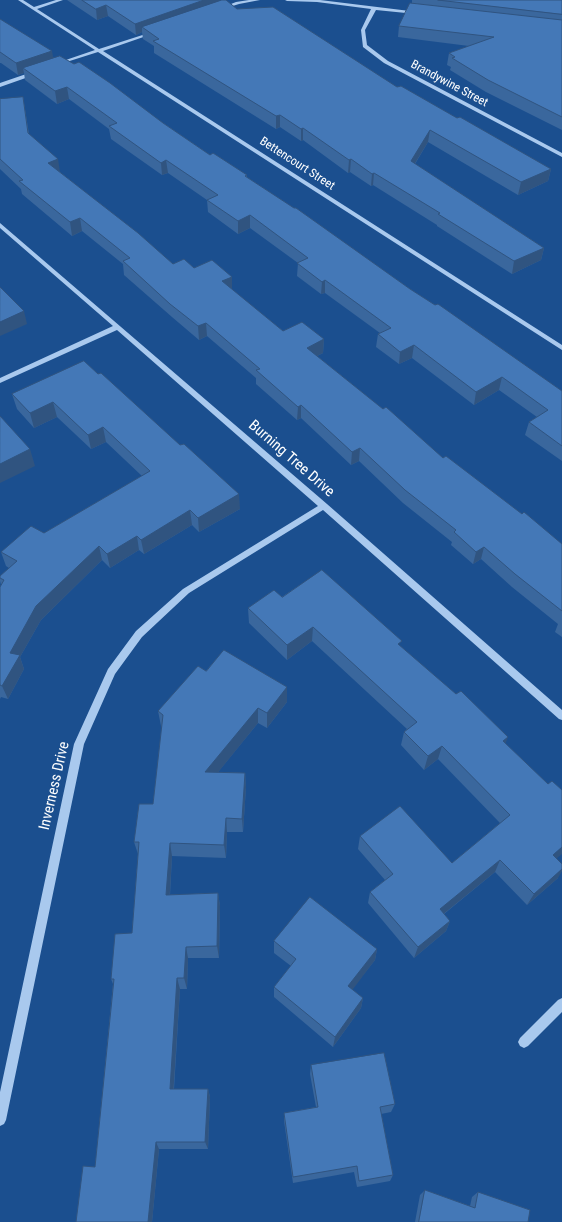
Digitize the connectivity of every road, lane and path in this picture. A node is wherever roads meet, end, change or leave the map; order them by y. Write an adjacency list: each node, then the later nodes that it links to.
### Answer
1 (20, 0): 5 (street, Bettencourt Street)
2 (61, 0): 5 (street)
3 (258, 0): 7 (street)
4 (288, 0): 6 (street)
5 (34, 8): 10 (street, Bettencourt Street)
6 (374, 8): 8 (street); 14 (street, Brandywine Street)
7 (220, 9)
8 (424, 14)
9 (157, 31): 10 (street)
10 (100, 50): 11 (street); 17 (street, Bettencourt Street)
11 (52, 66)
12 (44, 70): 13 (street)
13 (0, 85)
14 (562, 155)
15 (0, 225): 16 (street, Burning Tree Drive)
16 (117, 327): 18 (street); 19 (street, Burning Tree Drive)
17 (562, 348)
18 (0, 381)
19 (324, 506): 20 (street, Burning Tree Drive); 23 (street, Inverness Drive)
20 (562, 716)
21 (562, 1004): 22 (street)
22 (524, 1042)
23 (0, 1120)

